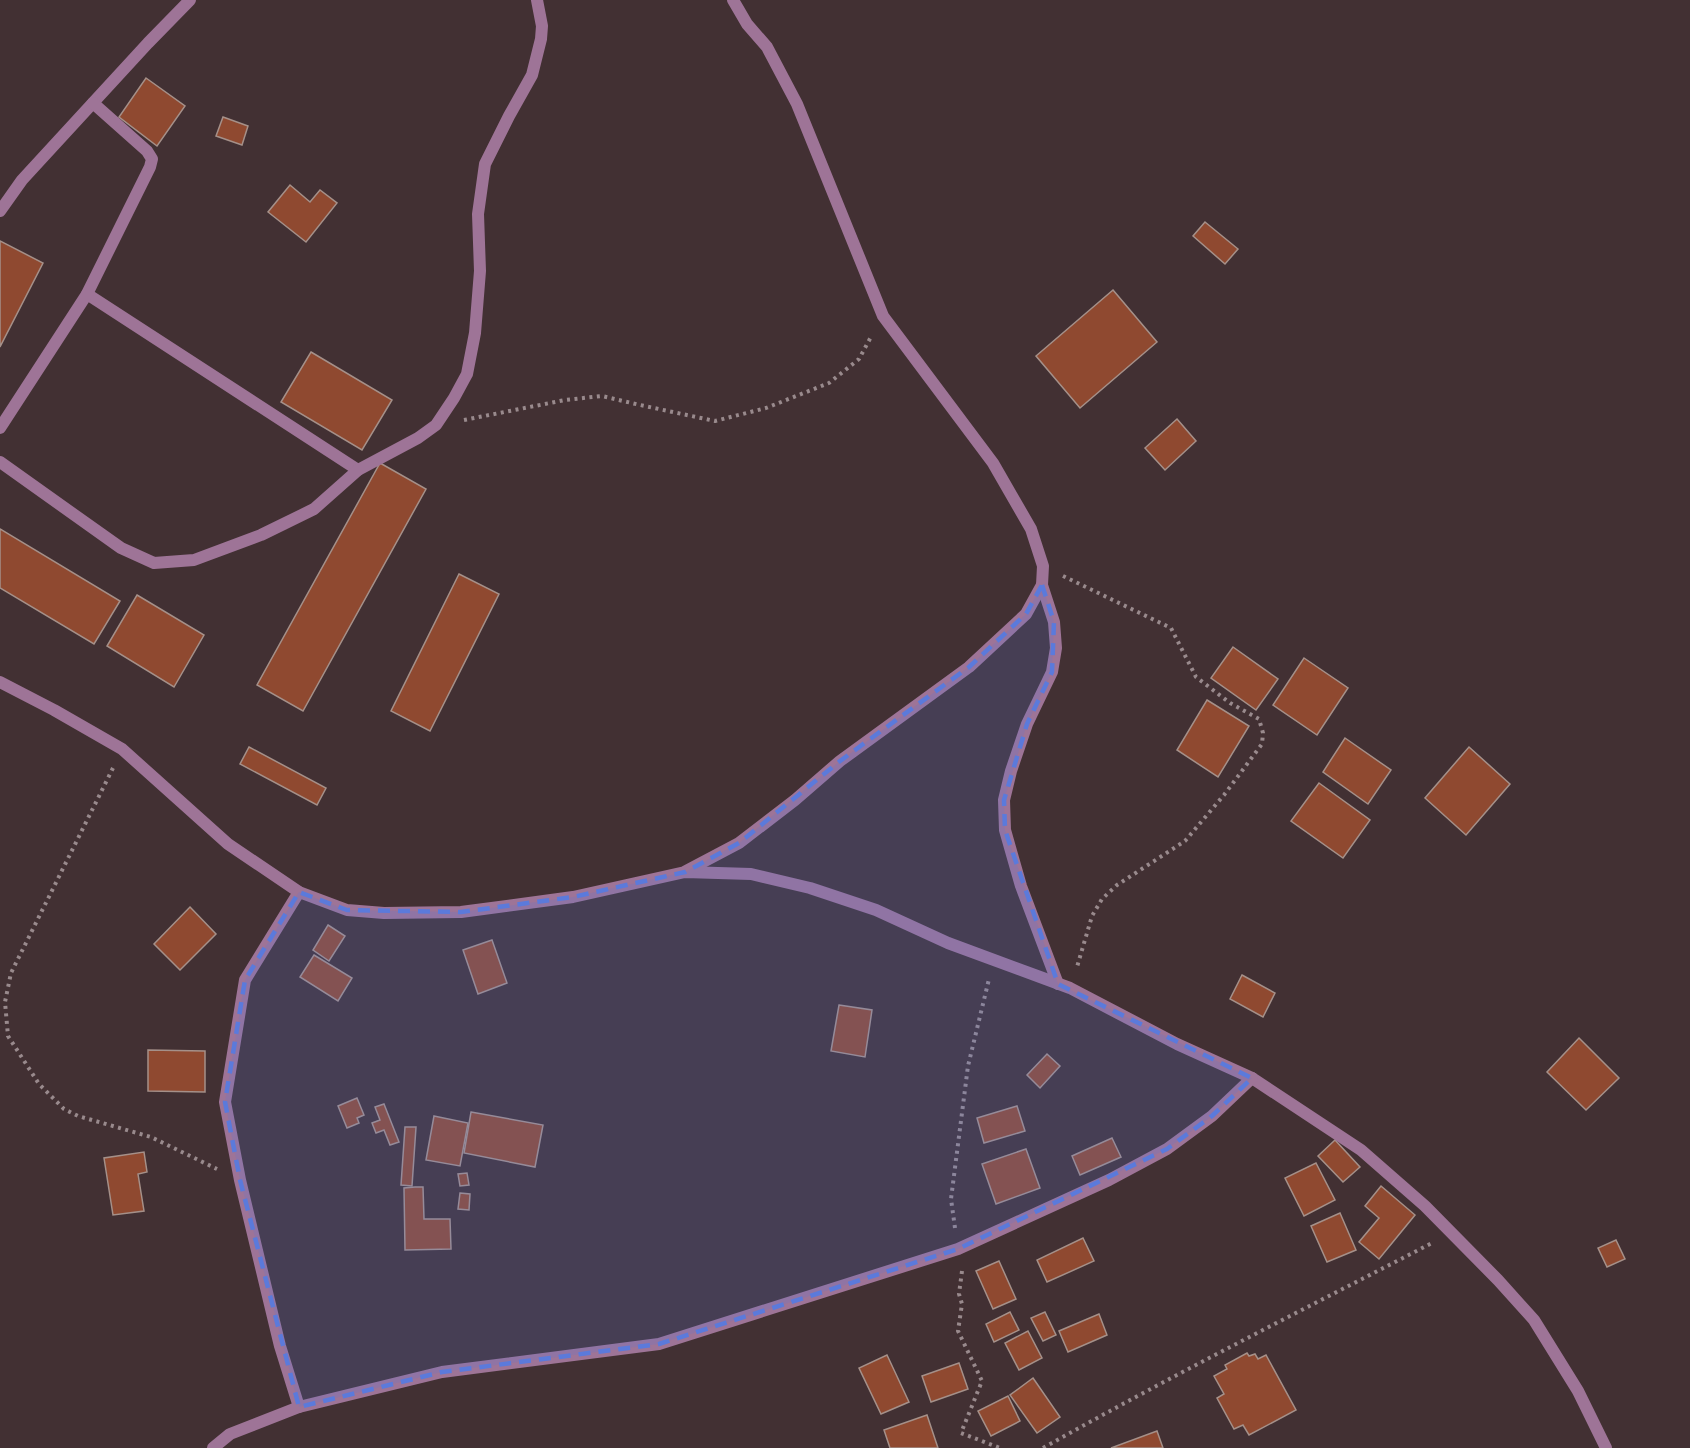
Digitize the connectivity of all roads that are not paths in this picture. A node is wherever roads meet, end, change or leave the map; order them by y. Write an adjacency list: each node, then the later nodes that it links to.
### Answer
1 (190, 0): 4 (street)
2 (537, 0): 9 (street)
3 (733, 0): 10 (street)
4 (93, 103): 5 (street); 6 (street)
5 (0, 211)
6 (87, 294): 7 (street); 9 (street)
7 (0, 428)
8 (0, 462): 9 (street)
9 (358, 470)
10 (1042, 585): 12 (street); 14 (street)
11 (0, 682): 13 (street)
12 (685, 872): 13 (street); 14 (street)
13 (299, 892): 16 (street)
14 (1058, 984): 15 (street)
15 (1252, 1078): 16 (street); 18 (street)
16 (299, 1407): 17 (street)
17 (213, 1448)
18 (1606, 1448)

